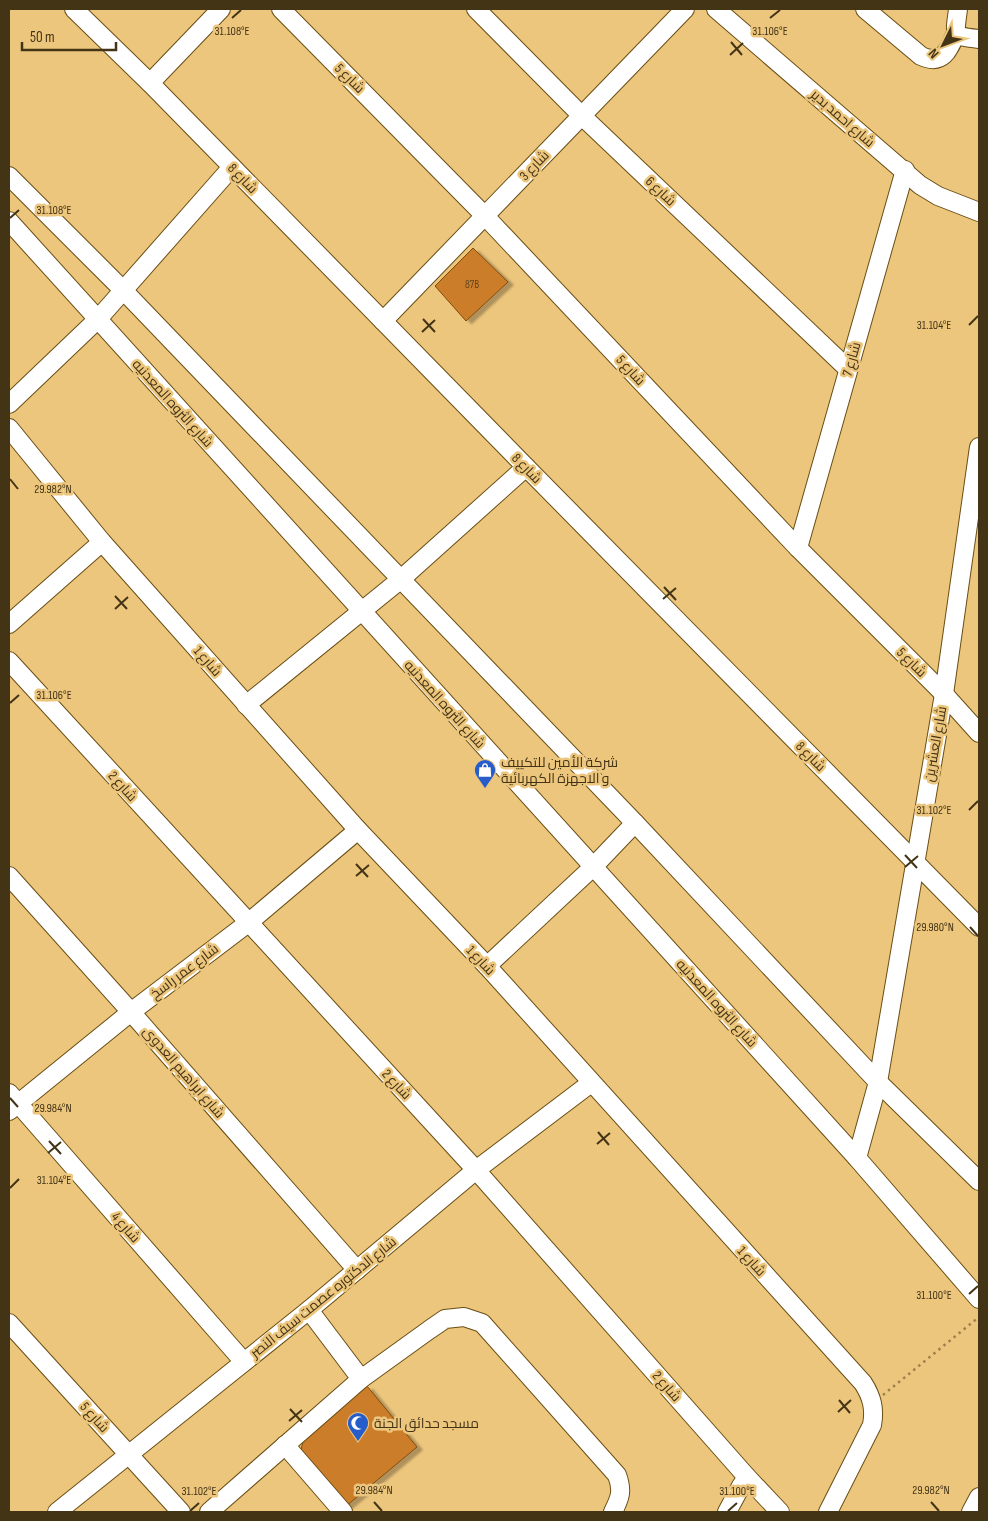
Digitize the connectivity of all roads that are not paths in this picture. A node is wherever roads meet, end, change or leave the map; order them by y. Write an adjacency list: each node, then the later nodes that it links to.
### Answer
1 (74, 9): 11 (street, شارع 8)
2 (221, 9): 11 (street)
3 (281, 9): 17 (street, شارع 5)
4 (476, 9): 12 (street, شارع 6)
5 (686, 9): 12 (street, شارع 3)
6 (716, 9): 14 (street, شارع احمد بدير)
7 (865, 9): 9 (street)
8 (958, 9): 9 (street)
9 (956, 33): 10 (street)
10 (979, 39)
11 (150, 83): 13 (street, شارع 8)
12 (582, 116): 17 (street, شارع 3); 22 (street, شارع 6)
13 (232, 167): 19 (street); 21 (street, شارع 8)
14 (905, 170): 16 (street, شارع احمد بدير); 22 (street, شارع 7)
15 (9, 176): 19 (street)
16 (979, 212)
17 (485, 216): 21 (street, شارع 3); 28 (street, شارع 5)
18 (9, 221): 20 (street, شارع الثروه المعدنيه)
19 (123, 290): 20 (street); 29 (street)
20 (98, 319): 23 (street); 30 (street, شارع الثروه المعدنيه)
21 (383, 321): 26 (street, شارع 8)
22 (848, 369): 28 (street, شارع 7)
23 (9, 404)
24 (9, 428): 27 (street, شارع 1)
25 (979, 447): 33 (street, شارع العشرين)
26 (526, 467): 29 (street); 38 (street, شارع 8)
27 (102, 542): 31 (street); 34 (street, شارع 1)
28 (798, 548): 33 (street, شارع 5)
29 (400, 580): 30 (street); 36 (street)
30 (361, 612): 34 (street); 39 (street, شارع الثروه المعدنيه)
31 (9, 624)
32 (9, 661): 41 (street, شارع 2)
33 (944, 694): 35 (street, شارع 5); 38 (street, شارع العشرين)
34 (246, 705): 37 (street, شارع 1)
35 (979, 733)
36 (635, 823): 39 (street); 45 (street)
37 (358, 830): 41 (street, شارع عمر راسخ); 43 (street, شارع 1)
38 (915, 862): 42 (street, شارع 8); 45 (street, شارع العشرين)
39 (593, 867): 43 (street); 48 (street, شارع الثروه المعدنيه)
40 (9, 876): 44 (street, شارع ابراهيم العدوى)
41 (248, 923): 44 (street, شارع عمر راسخ); 49 (street, شارع 2)
42 (979, 927)
43 (487, 966): 46 (street, شارع 1)
44 (131, 1012): 47 (street, شارع عمر راسخ); 51 (street, شارع ابراهيم العدوى)
45 (878, 1082): 48 (street, شارع العشرين); 50 (street)
46 (591, 1083): 49 (street, شارع الدكتوره عصمت سيف النصر); 68 (street, شارع 1)
47 (12, 1102): 55 (street, شارع 4)
48 (858, 1158): 52 (street, شارع الثروه المعدنيه)
49 (476, 1170): 51 (street, شارع الدكتوره عصمت سيف النصر); 59 (street, شارع 2)
50 (979, 1181)
51 (357, 1270): 53 (street, شارع الدكتوره عصمت سيف النصر)
52 (979, 1299)
53 (309, 1310): 55 (street, شارع الدكتوره عصمت سيف النصر); 56 (street)
54 (9, 1323): 58 (street, شارع 5)
55 (244, 1362): 58 (street, شارع الدكتوره عصمت سيف النصر)
56 (361, 1379): 57 (street); 65 (street)
57 (286, 1445): 63 (street); 64 (street)
58 (128, 1454): 61 (street, شارع الدكتوره عصمت سيف النصر); 62 (street, شارع 5)
59 (747, 1478): 66 (street); 67 (street, شارع 2)
60 (979, 1497): 69 (street)
61 (57, 1512)
62 (181, 1512)
63 (209, 1512)
64 (343, 1512)
65 (613, 1512)
66 (727, 1512)
67 (780, 1512)
68 (828, 1512)
69 (971, 1512)

